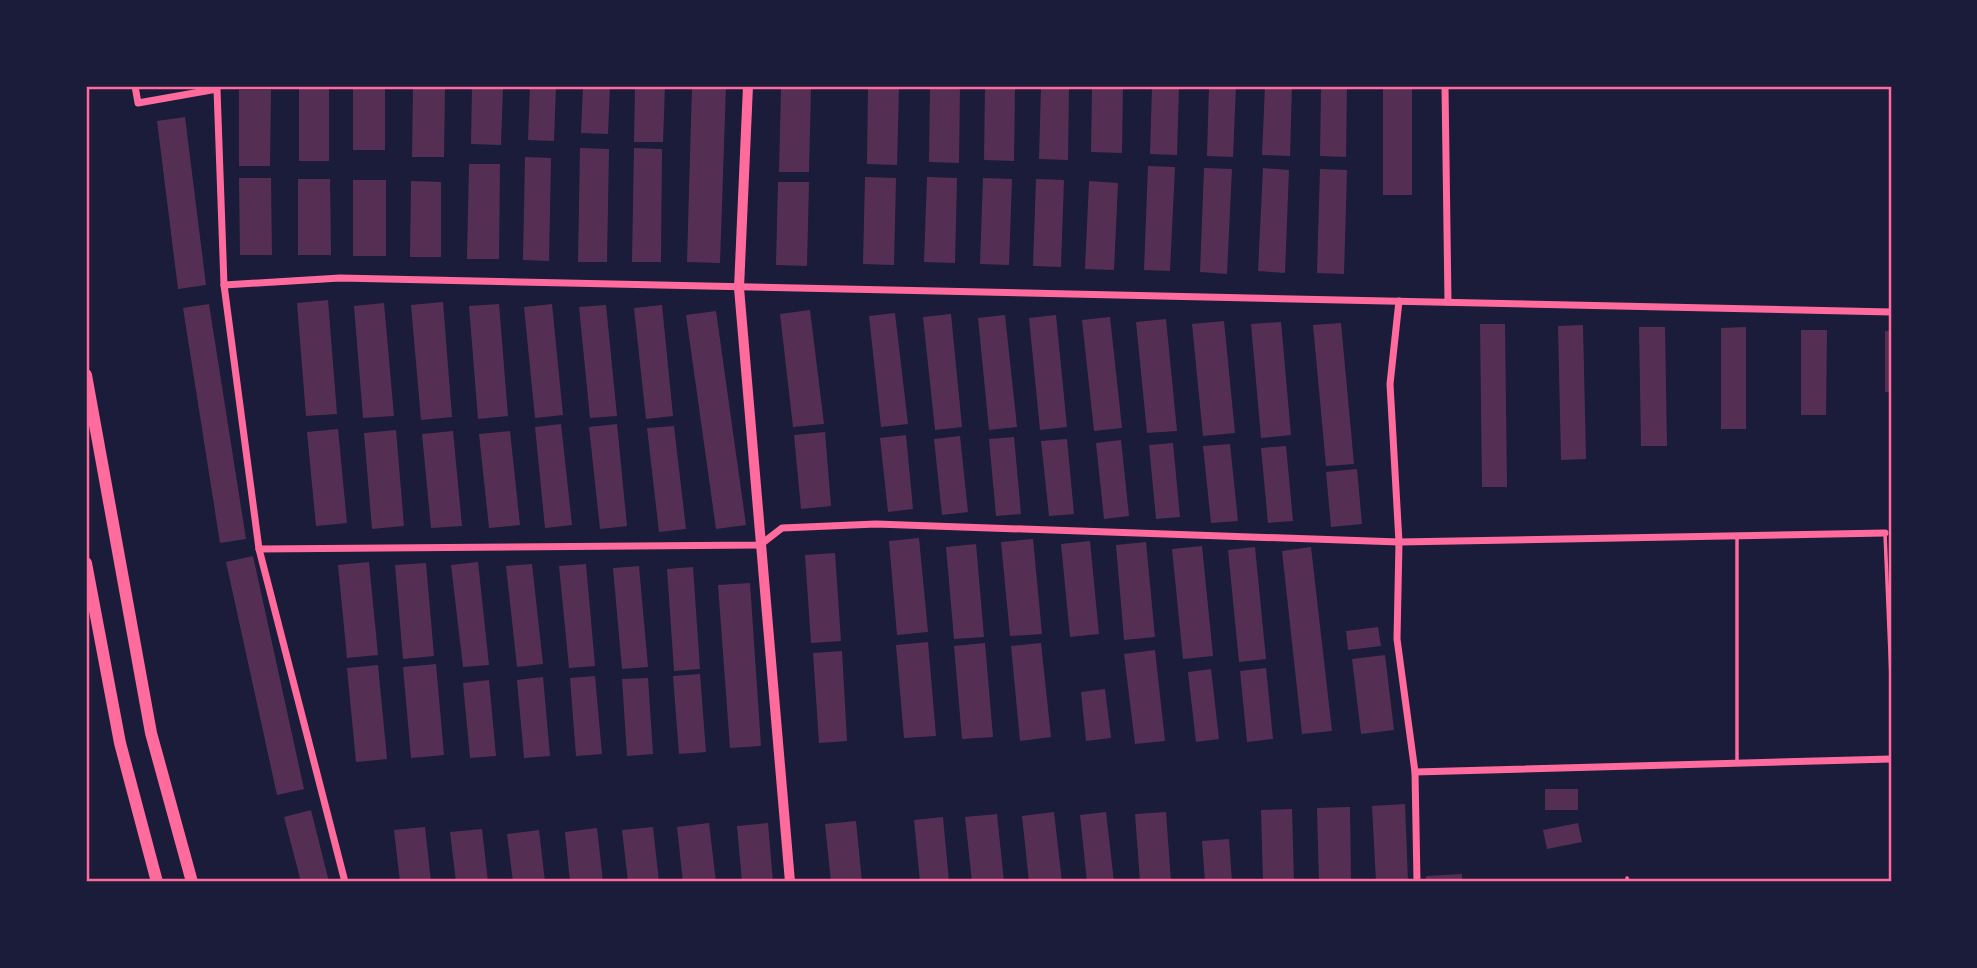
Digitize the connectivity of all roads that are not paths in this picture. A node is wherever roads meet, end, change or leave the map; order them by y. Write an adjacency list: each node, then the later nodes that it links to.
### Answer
1 (135, 86): 4 (street)
2 (747, 86): 5 (street)
3 (1445, 86): 7 (street)
4 (225, 285): 5 (street); 14 (street)
5 (738, 288): 6 (street); 13 (street)
6 (1399, 301): 7 (street); 12 (street)
7 (1448, 302): 8 (street)
8 (1891, 312)
9 (86, 375): 21 (highway)
10 (1885, 533): 11 (street); 16 (lane)
11 (1737, 536): 12 (street); 18 (lane)
12 (1399, 542): 13 (street); 19 (street)
13 (760, 545): 14 (street); 23 (street)
14 (259, 549): 22 (street)
15 (86, 563): 20 (highway)
16 (1891, 678)
17 (1891, 759): 18 (street)
18 (1737, 763): 19 (street)
19 (1415, 772): 24 (street)
20 (157, 882)
21 (192, 882)
22 (345, 882)
23 (790, 882)
24 (1417, 882)

